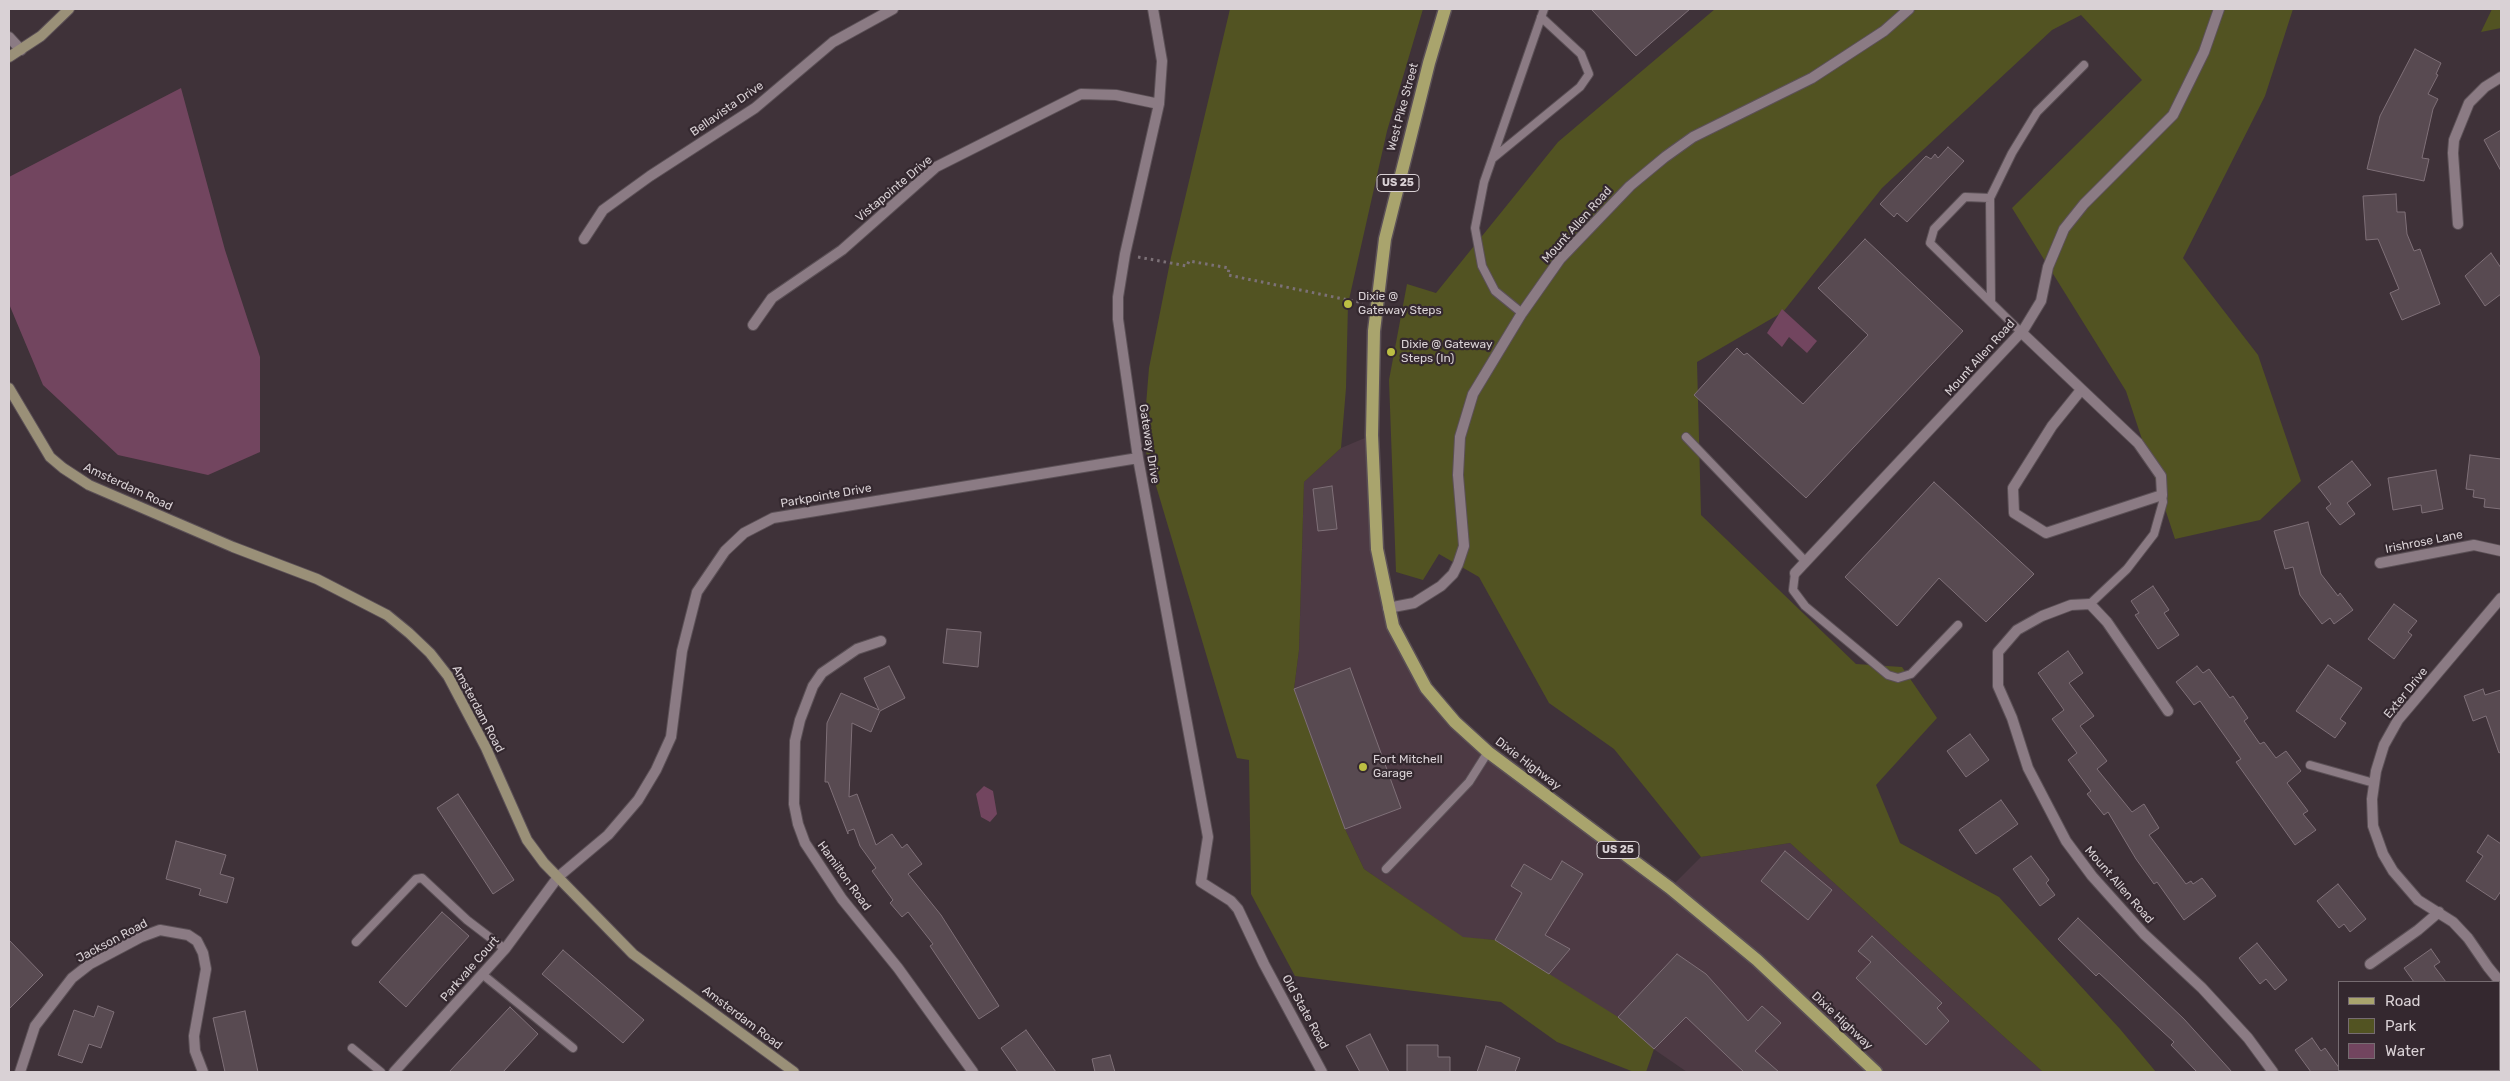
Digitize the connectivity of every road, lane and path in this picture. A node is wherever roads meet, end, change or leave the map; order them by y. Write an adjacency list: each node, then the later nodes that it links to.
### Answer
1 (69, 9): 9 (street)
2 (893, 9): 17 (street, Bellavista Drive)
3 (1153, 9): 13 (street, Gateway Drive)
4 (1445, 9): 20 (main road, West Pike Street / US 25)
5 (1909, 9): 21 (street, Mount Allen Road)
6 (2219, 9): 23 (street, Mount Allen Road)
7 (1542, 13): 14 (lane); 14 (lane)
8 (9, 37): 9 (street)
9 (21, 50): 10 (street)
10 (9, 57)
11 (2084, 65): 15 (lane)
12 (2501, 78): 16 (street)
13 (1159, 104): 18 (street, Gateway Drive); 22 (street, Vistapointe Drive)
14 (1492, 160): 21 (lane)
15 (1990, 198): 19 (lane); 19 (lane)
16 (2458, 224)
17 (584, 239)
18 (1125, 254): 20 (path); 28 (street, Gateway Drive)
19 (1991, 302): 23 (lane)
20 (1377, 306): 24 (main road, West Pike Street / US 25)
21 (1522, 314): 36 (street, Mount Allen Road)
22 (753, 325)
23 (2021, 332): 26 (street); 31 (street, Mount Allen Road)
24 (1373, 361): 36 (main road, Dixie Highway / US 25)
25 (9, 388): 44 (street, Amsterdam Road)
26 (2081, 390): 29 (street); 29 (street)
27 (1686, 437): 31 (lane)
28 (1138, 458): 44 (street, Parkpointe Drive); 45 (street, Gateway Drive)
29 (2162, 495): 35 (lane)
30 (2501, 551): 32 (street, Irishrose Lane)
31 (1806, 562): 33 (street, Mount Allen Road)
32 (2380, 563)
33 (1795, 573): 37 (lane)
34 (2501, 598): 42 (street, Exter Drive)
35 (2090, 604): 39 (street); 62 (street, Mount Allen Road)
36 (1388, 608): 40 (main road, Dixie Highway / US 25)
37 (1958, 625)
38 (880, 641): 59 (street, Hamilton Road)
39 (2168, 711)
40 (1488, 752): 43 (lane); 61 (main road, Dixie Highway / US 25)
41 (2310, 765): 42 (lane)
42 (2374, 783): 46 (street, Exter Drive)
43 (1386, 869)
44 (558, 877): 48 (street, Parkvale Court); 58 (street, Amsterdam Road)
45 (1200, 882): 60 (street, Old State Road)
46 (2439, 912): 49 (street); 51 (street, Exter Drive)
47 (356, 942): 48 (lane)
48 (505, 949): 50 (street, Parkvale Court)
49 (2370, 964)
50 (482, 974): 53 (lane); 57 (street, Parkvale Court)
51 (2501, 982)
52 (352, 1048): 56 (lane)
53 (573, 1048)
54 (20, 1072): 55 (street, Jackson Road)
55 (203, 1072)
56 (381, 1072)
57 (394, 1072)
58 (794, 1072)
59 (973, 1072)
60 (1322, 1072)
61 (1876, 1072)
62 (2273, 1072)

